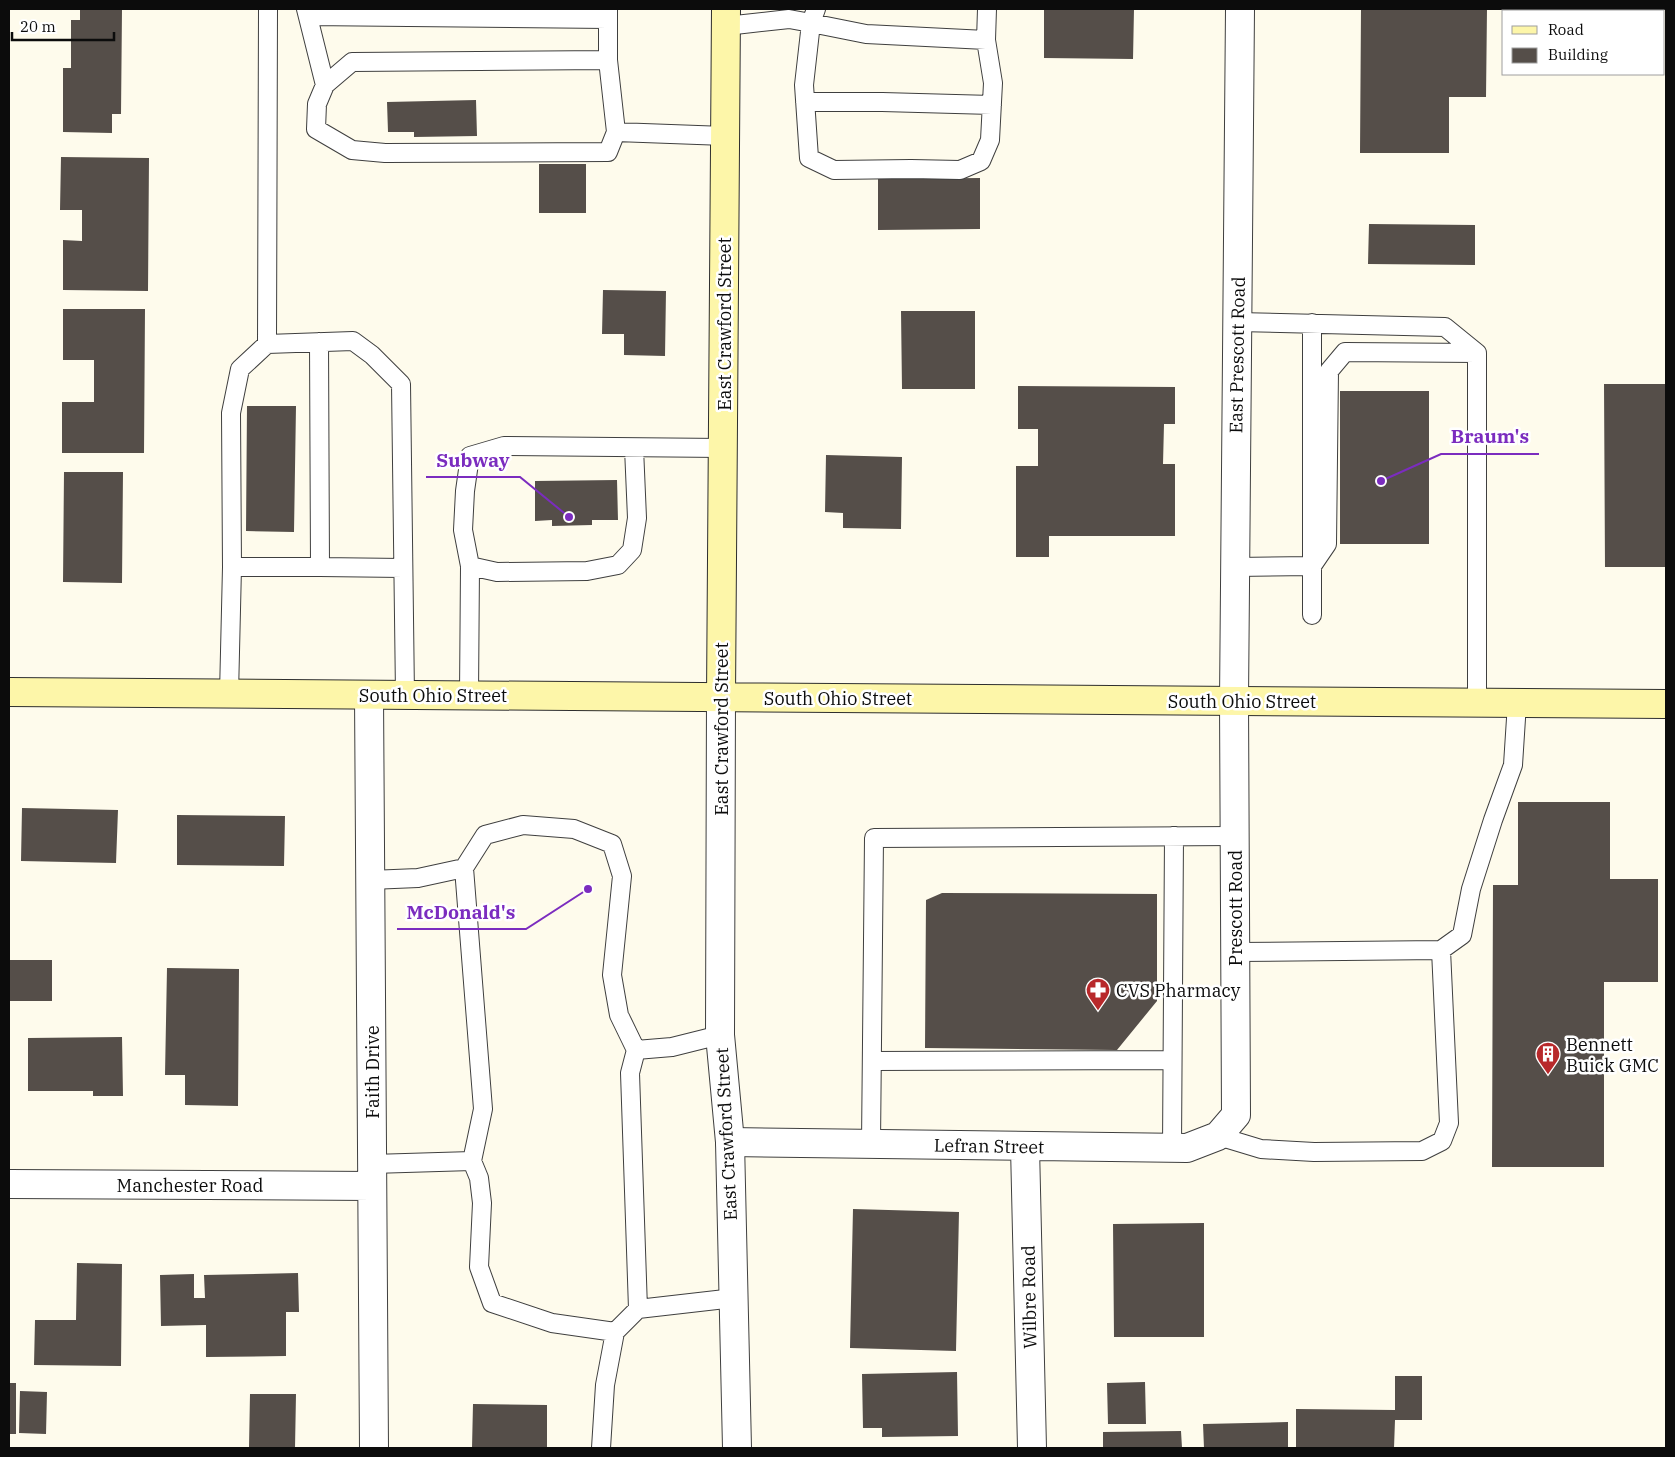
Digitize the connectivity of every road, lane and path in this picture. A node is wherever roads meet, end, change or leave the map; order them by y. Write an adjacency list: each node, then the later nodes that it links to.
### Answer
1 (268, 9): 18 (lane)
2 (987, 9): 8 (lane)
3 (1240, 9): 15 (street, East Prescott Road)
4 (306, 12): 5 (lane); 10 (lane)
5 (608, 14): 9 (lane)
6 (814, 16): 7 (lane); 8 (lane); 11 (lane)
7 (726, 17): 14 (main road, East Crawford Street)
8 (986, 40): 12 (lane)
9 (608, 60): 10 (lane); 13 (lane)
10 (325, 85): 13 (lane)
11 (805, 102): 12 (lane); 12 (lane)
12 (992, 105)
13 (616, 132): 14 (lane)
14 (725, 136): 21 (main road, East Crawford Street)
15 (1238, 322): 16 (lane); 26 (street, East Prescott Road)
16 (1312, 324): 19 (lane); 23 (lane)
17 (319, 342): 18 (lane); 25 (lane); 27 (lane)
18 (268, 344): 24 (lane)
19 (1477, 354): 23 (lane); 36 (lane)
20 (634, 448): 21 (lane); 22 (lane); 22 (lane)
21 (723, 448): 34 (main road, East Crawford Street)
22 (470, 566): 33 (lane)
23 (1312, 566): 26 (lane); 28 (lane)
24 (232, 567): 25 (lane); 30 (lane)
25 (320, 567): 27 (lane)
26 (1235, 567): 35 (street, East Prescott Road)
27 (403, 568): 32 (lane)
28 (1312, 615)
29 (9, 692): 30 (main road, South Ohio Street)
30 (229, 694): 31 (main road, South Ohio Street)
31 (369, 695): 32 (main road, South Ohio Street); 42 (street, Faith Drive)
32 (405, 695): 33 (main road, South Ohio Street)
33 (469, 695): 34 (main road, South Ohio Street)
34 (721, 697): 35 (main road, South Ohio Street); 45 (street, East Crawford Street)
35 (1234, 701): 36 (main road, South Ohio Street); 40 (street, Prescott Road)
36 (1477, 703): 37 (main road, South Ohio Street)
37 (1517, 703): 38 (main road, South Ohio Street); 43 (lane)
38 (1666, 704)
39 (1174, 836): 40 (lane); 47 (lane); 48 (lane)
40 (1235, 836): 44 (street, Prescott Road)
41 (464, 868): 42 (lane); 46 (lane); 55 (lane)
42 (370, 880): 56 (street, Faith Drive)
43 (1441, 950): 44 (lane); 50 (lane)
44 (1235, 952): 49 (street, Prescott Road)
45 (720, 1035): 46 (lane); 51 (street, East Crawford Street)
46 (636, 1050): 59 (lane)
47 (1172, 1060): 48 (lane); 54 (lane)
48 (872, 1061): 52 (lane)
49 (1236, 1115): 50 (street, Lefran Street)
50 (1218, 1136): 54 (street, Lefran Street)
51 (730, 1142): 52 (street, Lefran Street); 58 (street, East Crawford Street)
52 (872, 1144): 53 (street, Lefran Street)
53 (1025, 1147): 54 (street, Lefran Street); 64 (street, Wilbre Road)
54 (1172, 1148)
55 (472, 1161): 56 (lane); 60 (lane)
56 (372, 1175): 57 (street, Manchester Road); 61 (street, Faith Drive)
57 (9, 1184)
58 (734, 1298): 59 (lane); 63 (street, East Crawford Street)
59 (638, 1309): 60 (lane)
60 (615, 1332): 62 (lane)
61 (374, 1448)
62 (601, 1448)
63 (737, 1448)
64 (1032, 1448)

